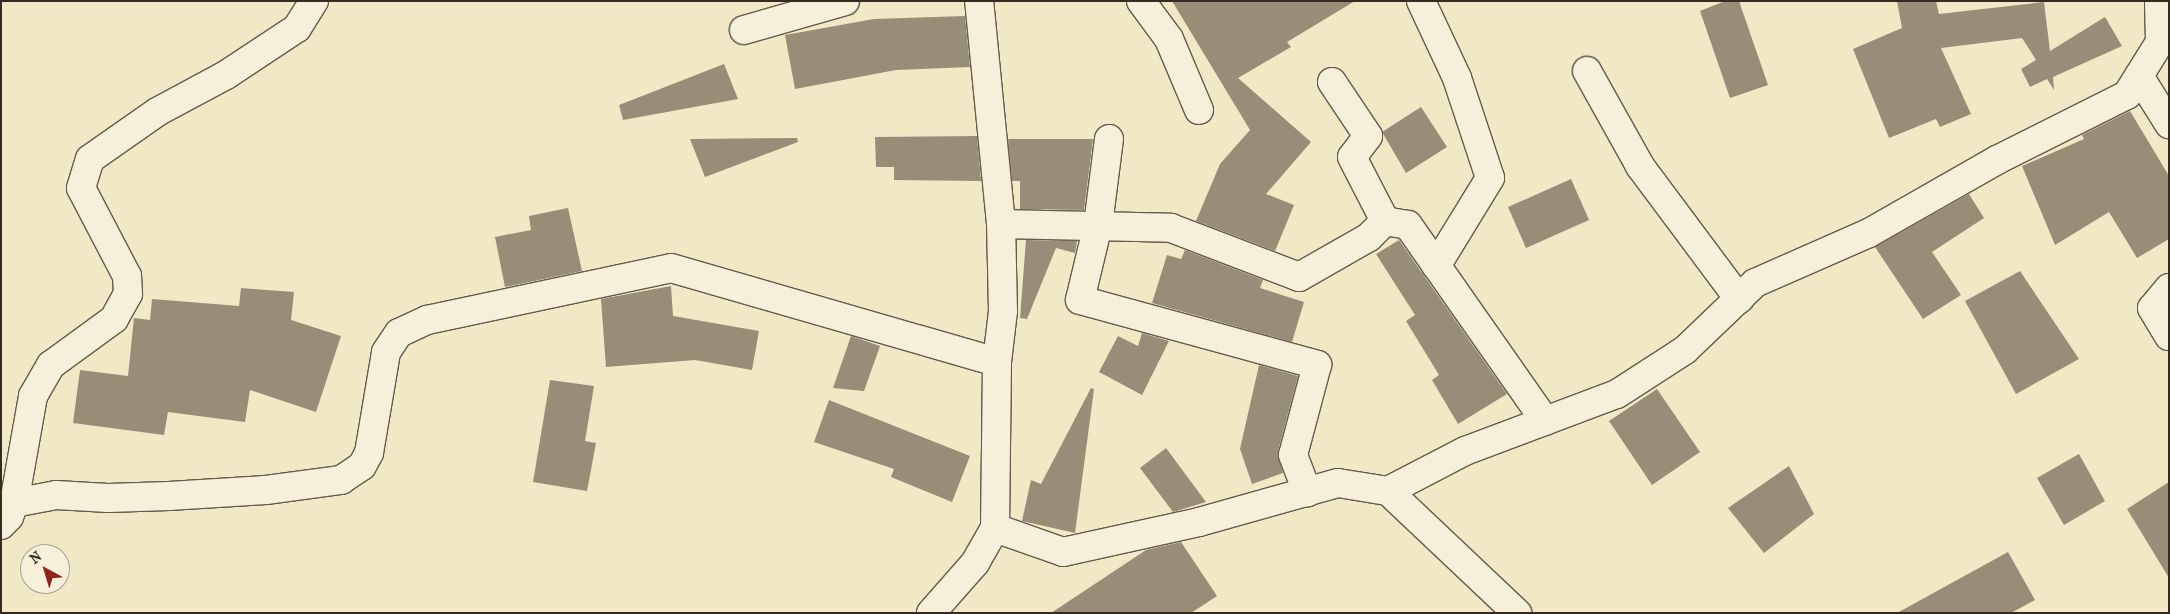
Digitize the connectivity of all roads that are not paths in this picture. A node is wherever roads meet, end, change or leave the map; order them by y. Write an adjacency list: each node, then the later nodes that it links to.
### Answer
1 (314, 1): 25 (street)
2 (845, 1): 7 (street)
3 (979, 1): 15 (street)
4 (1141, 1): 11 (street)
5 (1421, 1): 17 (street)
6 (2159, 1): 9 (street)
7 (744, 30)
8 (1586, 71): 19 (street)
9 (2139, 76): 12 (street); 19 (street)
10 (1332, 82): 14 (street)
11 (1199, 110)
12 (2169, 124)
13 (1109, 139): 16 (street)
14 (1386, 221): 16 (street); 17 (street)
15 (1001, 224): 16 (street); 21 (street)
16 (1098, 225): 23 (street)
17 (1436, 266): 22 (street)
18 (2169, 288): 20 (street)
19 (1739, 299): 22 (street)
20 (2169, 336)
21 (997, 362): 25 (street); 26 (street)
22 (1545, 421): 24 (street)
23 (1307, 492): 24 (street); 26 (street)
24 (1388, 492): 28 (street)
25 (8, 514)
26 (995, 528): 27 (street)
27 (931, 613)
28 (1517, 613)

